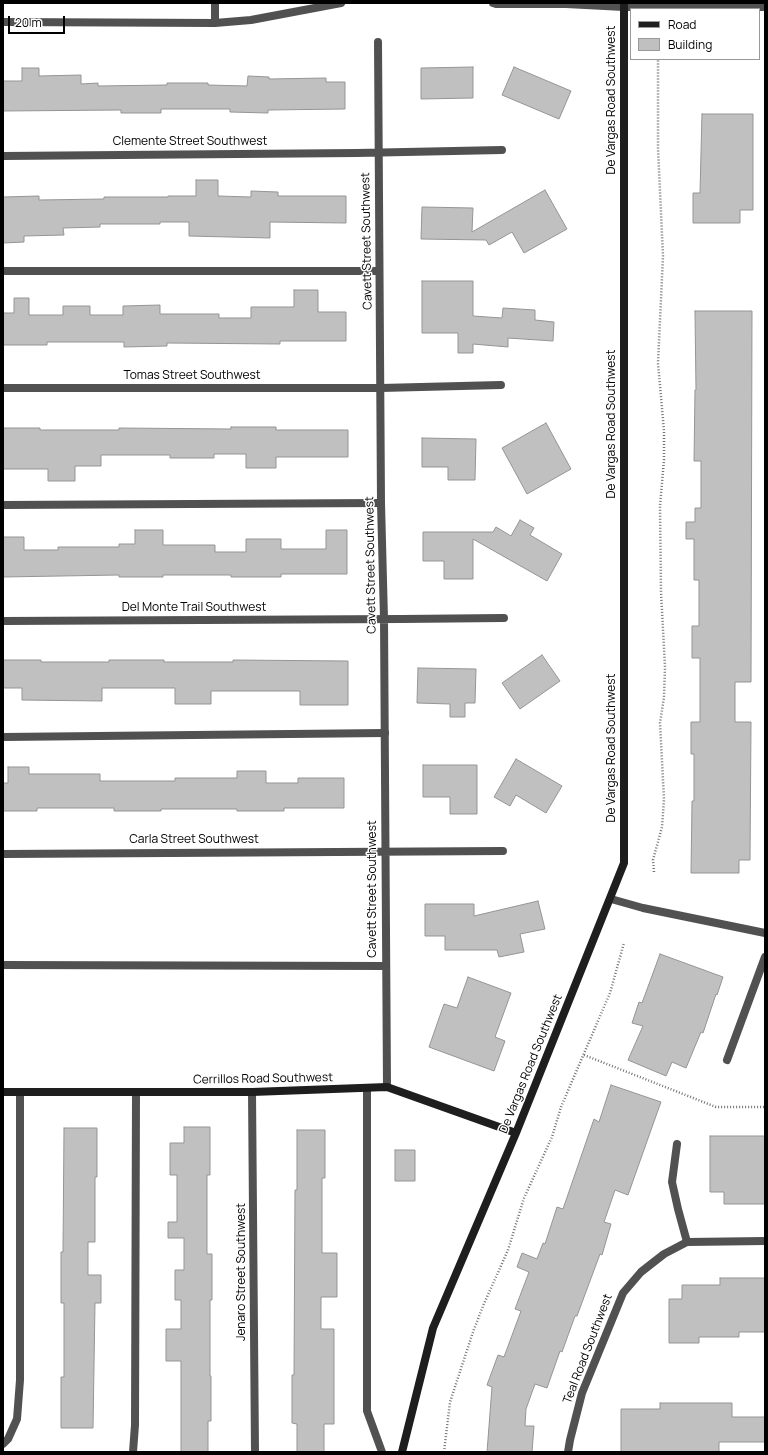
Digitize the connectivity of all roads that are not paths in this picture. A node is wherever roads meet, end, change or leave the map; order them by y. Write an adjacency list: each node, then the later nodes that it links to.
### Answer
1 (215, 3): 7 (street)
2 (341, 3): 7 (street)
3 (493, 3): 4 (street)
4 (624, 5): 5 (street); 27 (street, De Vargas Road Southwest)
5 (765, 7)
6 (3, 22): 7 (street)
7 (215, 23)
8 (378, 42): 10 (street, Cavett Street Southwest)
9 (502, 150): 10 (street, Clemente Street Southwest)
10 (378, 153): 11 (street, Clemente Street Southwest); 13 (street, Cavett Street Southwest)
11 (3, 156)
12 (3, 271): 13 (street)
13 (379, 271): 16 (street, Cavett Street Southwest)
14 (501, 385): 16 (street, Tomas Street Southwest)
15 (3, 388): 16 (street, Tomas Street Southwest)
16 (381, 388): 17 (street, Cavett Street Southwest)
17 (381, 502): 18 (street); 20 (street, Cavett Street Southwest)
18 (3, 505)
19 (504, 618): 20 (street, Del Monte Trail Southwest)
20 (384, 619): 21 (street, Del Monte Trail Southwest); 22 (street, Cavett Street Southwest)
21 (3, 621)
22 (384, 733): 23 (street); 25 (street, Cavett Street Southwest)
23 (3, 737)
24 (503, 851): 25 (street, Carla Street Southwest)
25 (385, 852): 26 (street, Carla Street Southwest); 31 (street, Cavett Street Southwest)
26 (3, 854)
27 (610, 899): 28 (street); 39 (street, De Vargas Road Southwest)
28 (765, 933)
29 (765, 957): 32 (street)
30 (3, 964): 31 (street)
31 (386, 966): 34 (street, Cavett Street Southwest)
32 (727, 1060)
33 (367, 1088): 34 (street, Cerrillos Road Southwest); 38 (street, Cerrillos Road Southwest); 46 (street)
34 (387, 1088): 39 (street, Cerrillos Road Southwest)
35 (3, 1092): 36 (street, Cerrillos Road Southwest)
36 (20, 1092): 37 (street, Cerrillos Road Southwest); 43 (street)
37 (136, 1092): 38 (street, Cerrillos Road Southwest); 44 (street)
38 (252, 1092): 45 (street, Jenaro Street Southwest)
39 (516, 1133): 47 (street, De Vargas Road Southwest)
40 (677, 1144): 42 (street)
41 (765, 1241): 42 (street)
42 (687, 1242): 48 (street, Teal Road Southwest)
43 (3, 1444)
44 (133, 1452)
45 (255, 1452)
46 (382, 1452)
47 (402, 1452)
48 (568, 1452)

